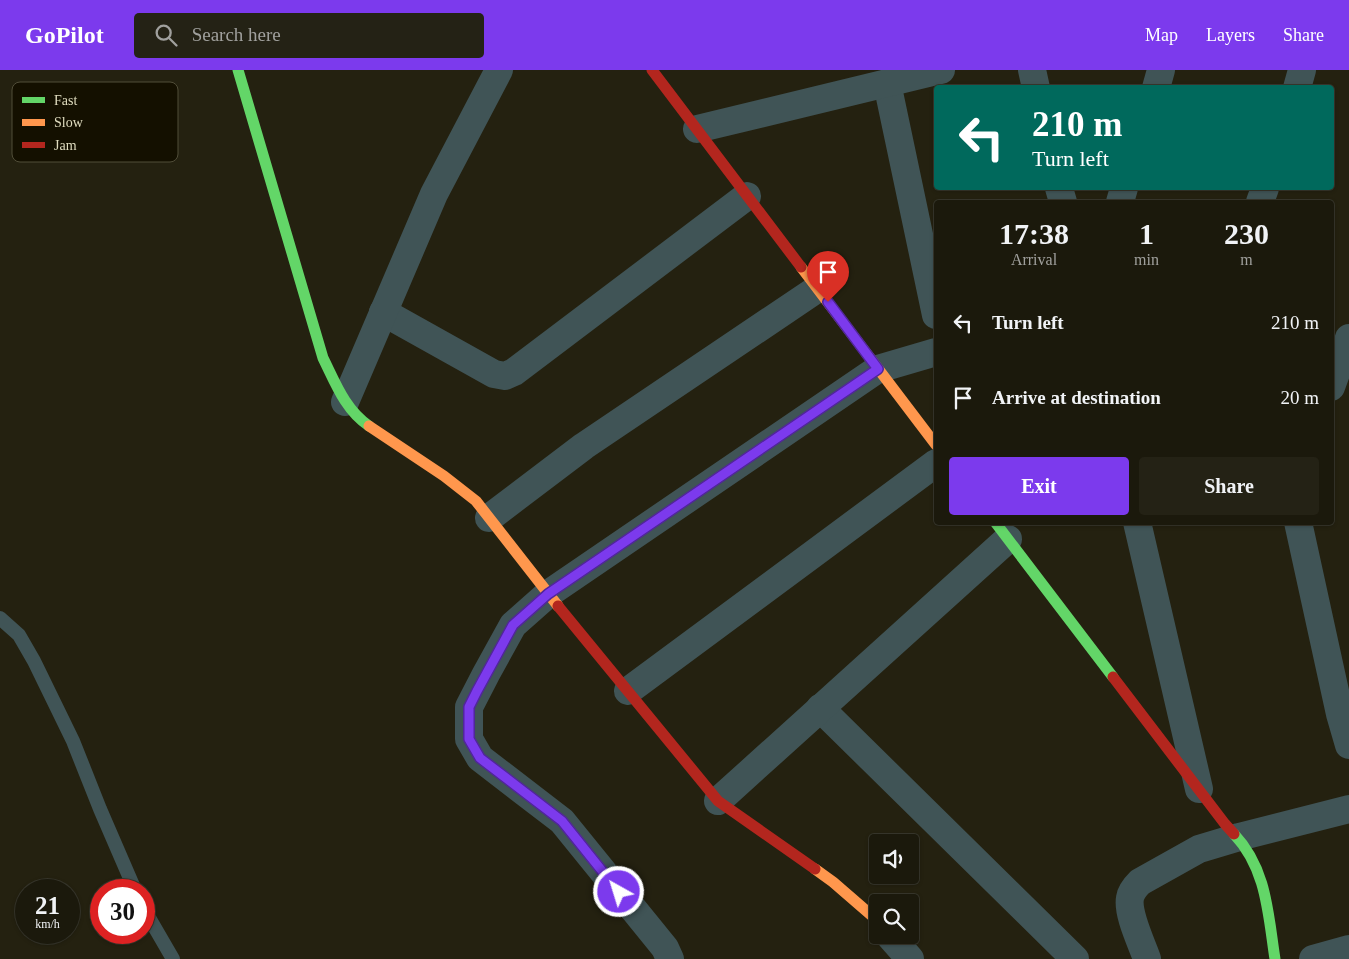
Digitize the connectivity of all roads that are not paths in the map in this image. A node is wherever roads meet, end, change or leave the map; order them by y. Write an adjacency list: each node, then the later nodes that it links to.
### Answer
1 (238, 70): 21 (street)
2 (499, 70): 16 (street)
3 (652, 70): 12 (street)
4 (941, 70): 8 (street)
5 (1032, 70): 9 (street)
6 (1161, 70): 10 (street)
7 (1302, 70): 11 (street)
8 (887, 83): 12 (street); 15 (street)
9 (1035, 85)
10 (1157, 85)
11 (1298, 85)
12 (697, 129): 13 (street)
13 (747, 196): 14 (street); 16 (street)
14 (818, 289): 19 (street); 24 (street)
15 (934, 306)
16 (383, 312): 21 (street)
17 (1349, 338): 20 (street)
18 (934, 353): 19 (street)
19 (878, 369): 22 (street); 28 (street)
20 (1334, 379)
21 (345, 402): 24 (street)
22 (934, 443)
23 (934, 464): 30 (street)
24 (489, 518): 28 (street)
25 (1138, 525): 34 (street)
26 (1299, 525): 31 (street)
27 (1002, 531): 32 (street); 34 (street)
28 (548, 594): 30 (street); 44 (street)
29 (0, 618): 38 (lane)
30 (628, 691): 35 (street)
31 (1345, 703): 33 (street)
32 (820, 708): 35 (street); 46 (street)
33 (1349, 745)
34 (1199, 789): 37 (street)
35 (718, 801): 39 (street)
36 (1349, 809): 37 (street)
37 (1239, 837): 47 (street); 48 (street)
38 (130, 879)
39 (869, 913)
40 (155, 929): 43 (lane)
41 (898, 944): 45 (street)
42 (1349, 949): 49 (street)
43 (173, 959)
44 (670, 959)
45 (910, 959)
46 (1075, 959)
47 (1147, 959)
48 (1275, 959)
49 (1313, 959)

